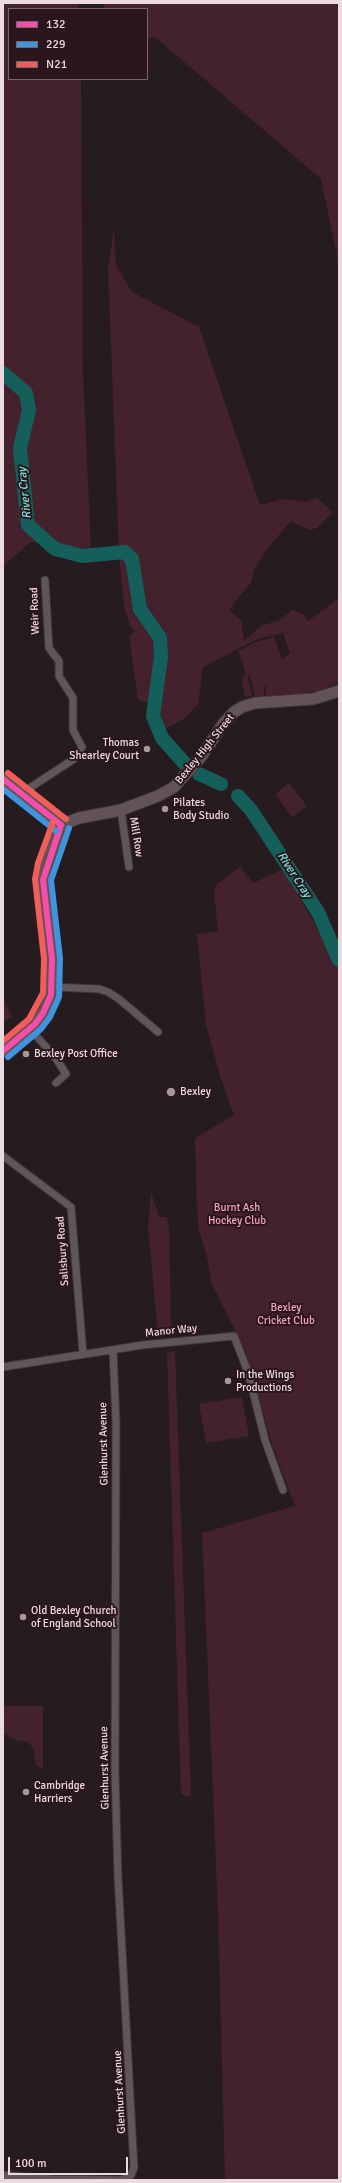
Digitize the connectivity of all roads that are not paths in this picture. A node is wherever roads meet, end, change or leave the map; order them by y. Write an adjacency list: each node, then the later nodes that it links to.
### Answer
1 (45, 580): 4 (street, Weir Road)
2 (339, 691): 5 (main road, Bexley High Street)
3 (3, 779): 4 (main road)
4 (22, 793): 6 (main road)
5 (121, 810): 6 (main road, Bexley High Street); 7 (street, Mill Row)
6 (60, 825): 8 (main road)
7 (129, 867)
8 (52, 987): 9 (main road); 10 (street)
9 (30, 1029): 11 (main road); 12 (street)
10 (158, 1032)
11 (3, 1051)
12 (56, 1083)
13 (3, 1156): 15 (street, Salisbury Road)
14 (113, 1350): 15 (street, Manor Way); 17 (street, Manor Way); 20 (street, Glenhurst Avenue)
15 (82, 1354): 16 (street, Manor Way)
16 (3, 1367)
17 (283, 1490)
18 (3, 2175): 19 (street, Glenhurst Avenue)
19 (51, 2179): 20 (street, Glenhurst Avenue)
20 (121, 2180)

